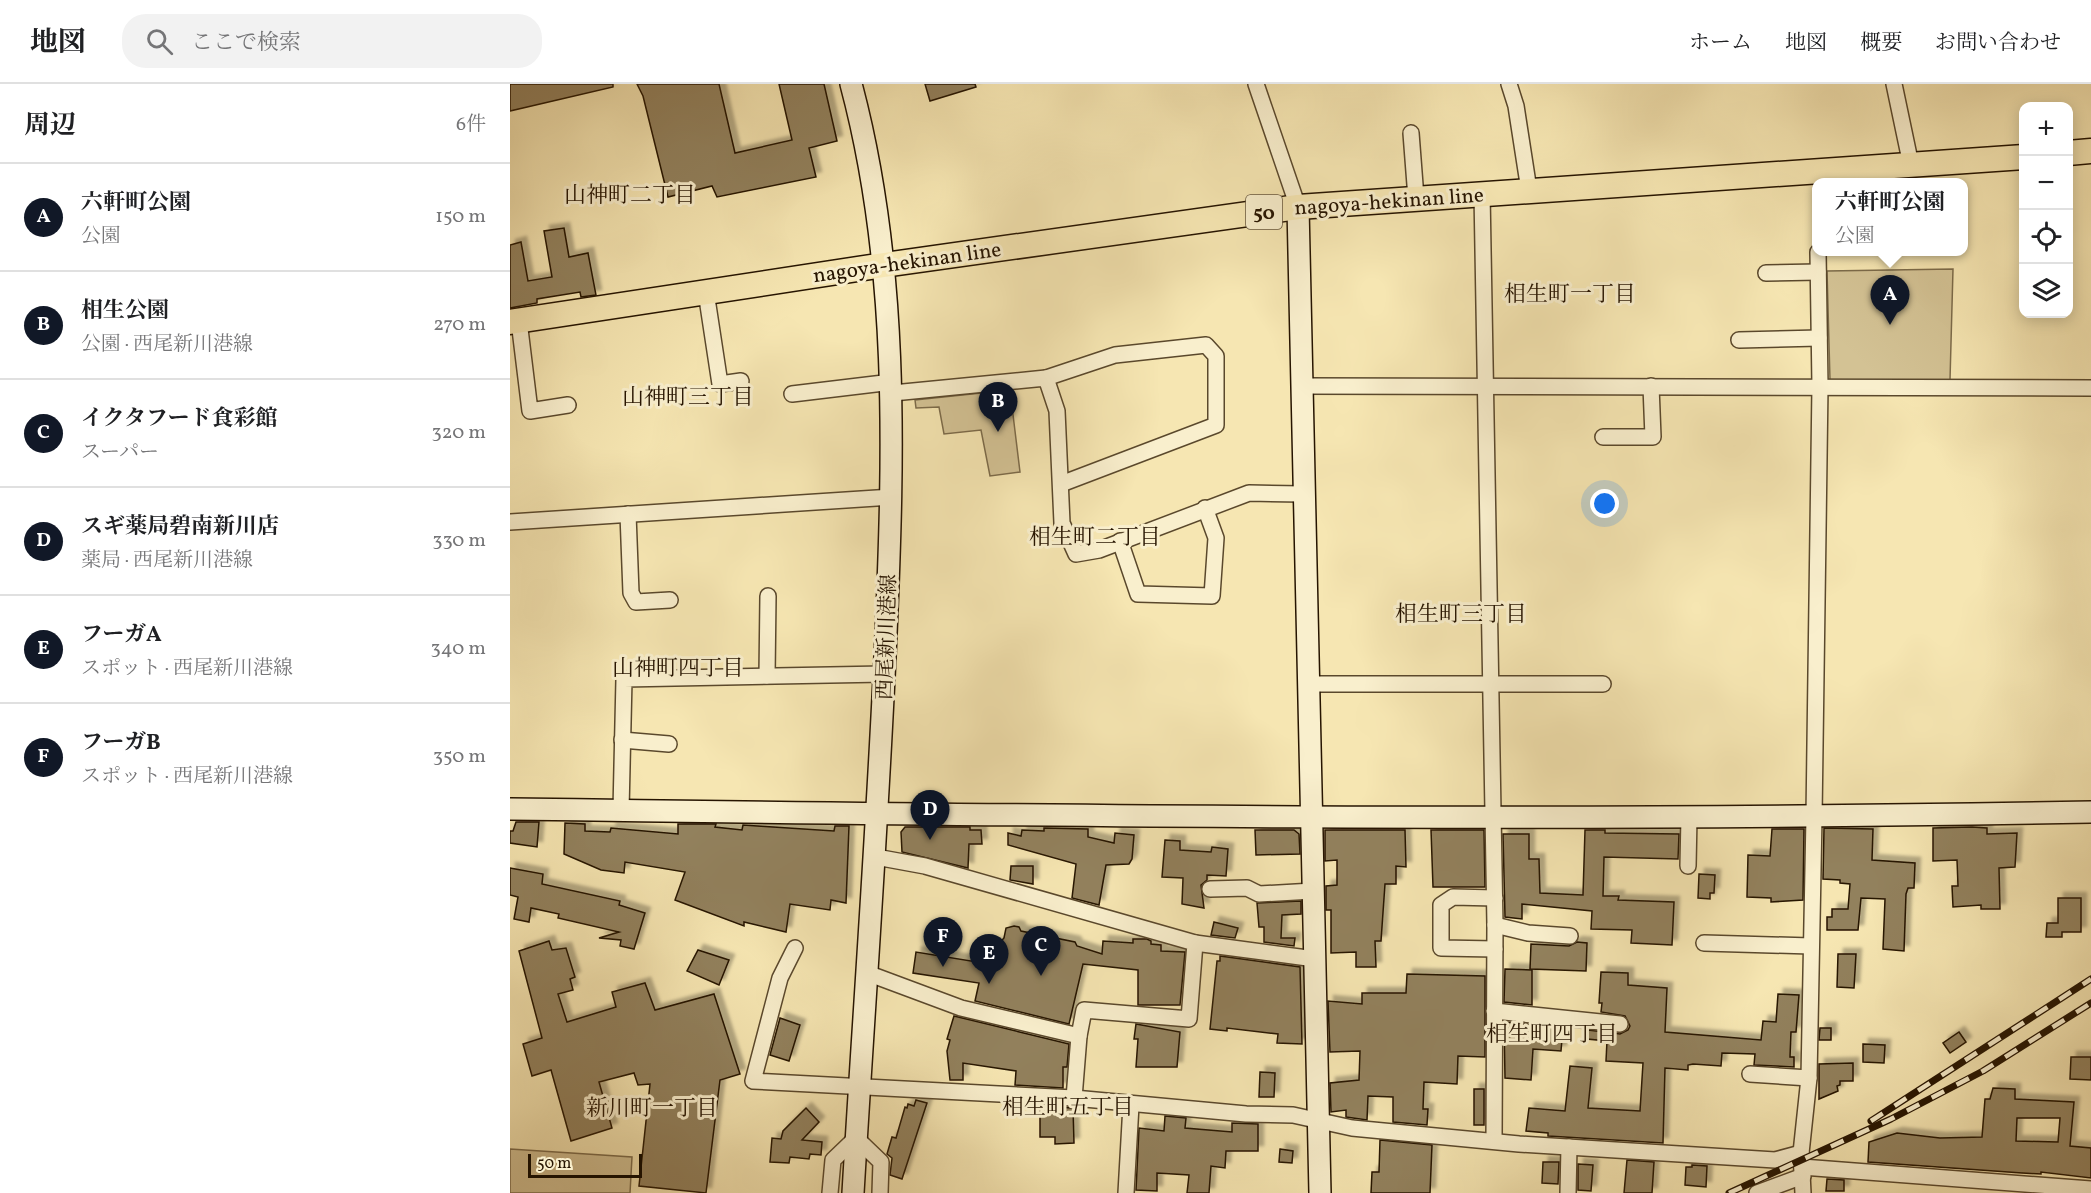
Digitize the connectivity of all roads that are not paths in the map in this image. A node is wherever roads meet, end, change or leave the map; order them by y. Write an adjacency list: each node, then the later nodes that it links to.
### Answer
1 (851, 84): 16 (street, 西尾新川港線)
2 (1256, 84): 14 (street)
3 (1509, 84): 11 (street)
4 (1894, 84): 9 (street)
5 (1412, 133): 13 (street)
6 (2091, 151): 7 (main road)
7 (2073, 153)
8 (2019, 157): 9 (main road, nagoya-hekinan line / 50)
9 (1911, 165): 10 (main road, nagoya-hekinan line / 50)
10 (1817, 177): 11 (main road, nagoya-hekinan line / 50)
11 (1529, 190): 12 (main road, nagoya-hekinan line / 50)
12 (1482, 194): 13 (main road, nagoya-hekinan line / 50); 25 (street)
13 (1416, 198): 14 (main road, nagoya-hekinan line / 50)
14 (1298, 207): 16 (main road, nagoya-hekinan line / 50); 26 (street)
15 (1818, 256): 17 (street)
16 (884, 265): 19 (main road, nagoya-hekinan line / 50); 29 (street, 西尾新川港線)
17 (1818, 272): 18 (street); 21 (street)
18 (1766, 273)
19 (706, 292): 20 (main road, nagoya-hekinan line / 50); 24 (street)
20 (515, 321): 32 (street)
21 (1819, 338): 22 (street); 28 (street)
22 (1739, 340)
23 (1046, 378): 29 (street); 34 (street); 34 (street)
24 (741, 381)
25 (1486, 385): 26 (street); 27 (street); 45 (street)
26 (1302, 386): 35 (street)
27 (1651, 386): 28 (street); 33 (street)
28 (1820, 386): 30 (street); 57 (street)
29 (892, 388): 31 (street); 36 (street, 西尾新川港線)
30 (2091, 388)
31 (792, 394)
32 (568, 405)
33 (1603, 437)
34 (1060, 484): 40 (street)
35 (1302, 494): 37 (street); 46 (street)
36 (892, 497): 38 (street); 43 (street, 西尾新川港線)
37 (1205, 508): 40 (street); 40 (street)
38 (628, 514): 39 (street); 42 (street)
39 (510, 522)
40 (1120, 541)
41 (768, 596): 44 (street)
42 (670, 600)
43 (884, 674): 44 (street); 53 (street, 西尾新川港線)
44 (767, 676): 48 (street)
45 (1491, 683): 46 (street); 47 (street); 55 (street)
46 (1308, 684): 54 (street)
47 (1603, 684)
48 (622, 740): 49 (street); 51 (street)
49 (669, 744)
50 (510, 809): 51 (street)
51 (621, 810): 53 (street)
52 (2091, 812): 57 (street)
53 (878, 814): 54 (street); 58 (street, 西尾新川港線)
54 (1311, 816): 55 (street); 61 (street)
55 (1494, 816): 56 (street); 62 (street)
56 (1689, 817): 57 (street); 59 (street)
57 (1814, 817): 67 (street)
58 (876, 857): 65 (street); 71 (street, 西尾新川港線)
59 (1688, 866)
60 (1210, 889): 61 (street)
61 (1313, 891): 70 (street)
62 (1495, 898): 63 (street); 69 (street)
63 (1496, 925): 64 (street); 69 (street)
64 (1570, 936)
65 (1195, 943): 70 (street); 74 (street)
66 (1704, 943): 67 (street)
67 (1811, 946): 76 (street)
68 (795, 948): 77 (street)
69 (1495, 949): 72 (street)
70 (1315, 958): 80 (street)
71 (867, 973): 74 (street); 77 (street, 西尾新川港線)
72 (1494, 1011): 73 (street); 82 (street)
73 (1620, 1024)
74 (1079, 1036): 78 (street)
75 (1750, 1074): 76 (street)
76 (1809, 1078): 84 (street)
77 (859, 1086): 78 (street); 81 (street, 西尾新川港線)
78 (1074, 1098): 79 (street)
79 (1131, 1105): 80 (street); 89 (street)
80 (1317, 1120): 82 (street); 90 (street)
81 (856, 1138): 86 (street); 87 (street, 西尾新川港線); 88 (street)
82 (1494, 1141): 83 (street)
83 (1569, 1147): 84 (street); 91 (street)
84 (1802, 1165): 85 (street); 92 (street); 93 (street)
85 (2091, 1189)
86 (830, 1193)
87 (853, 1193)
88 (880, 1193)
89 (1126, 1193)
90 (1320, 1193)
91 (1568, 1193)
92 (1758, 1193)
93 (1803, 1193)

